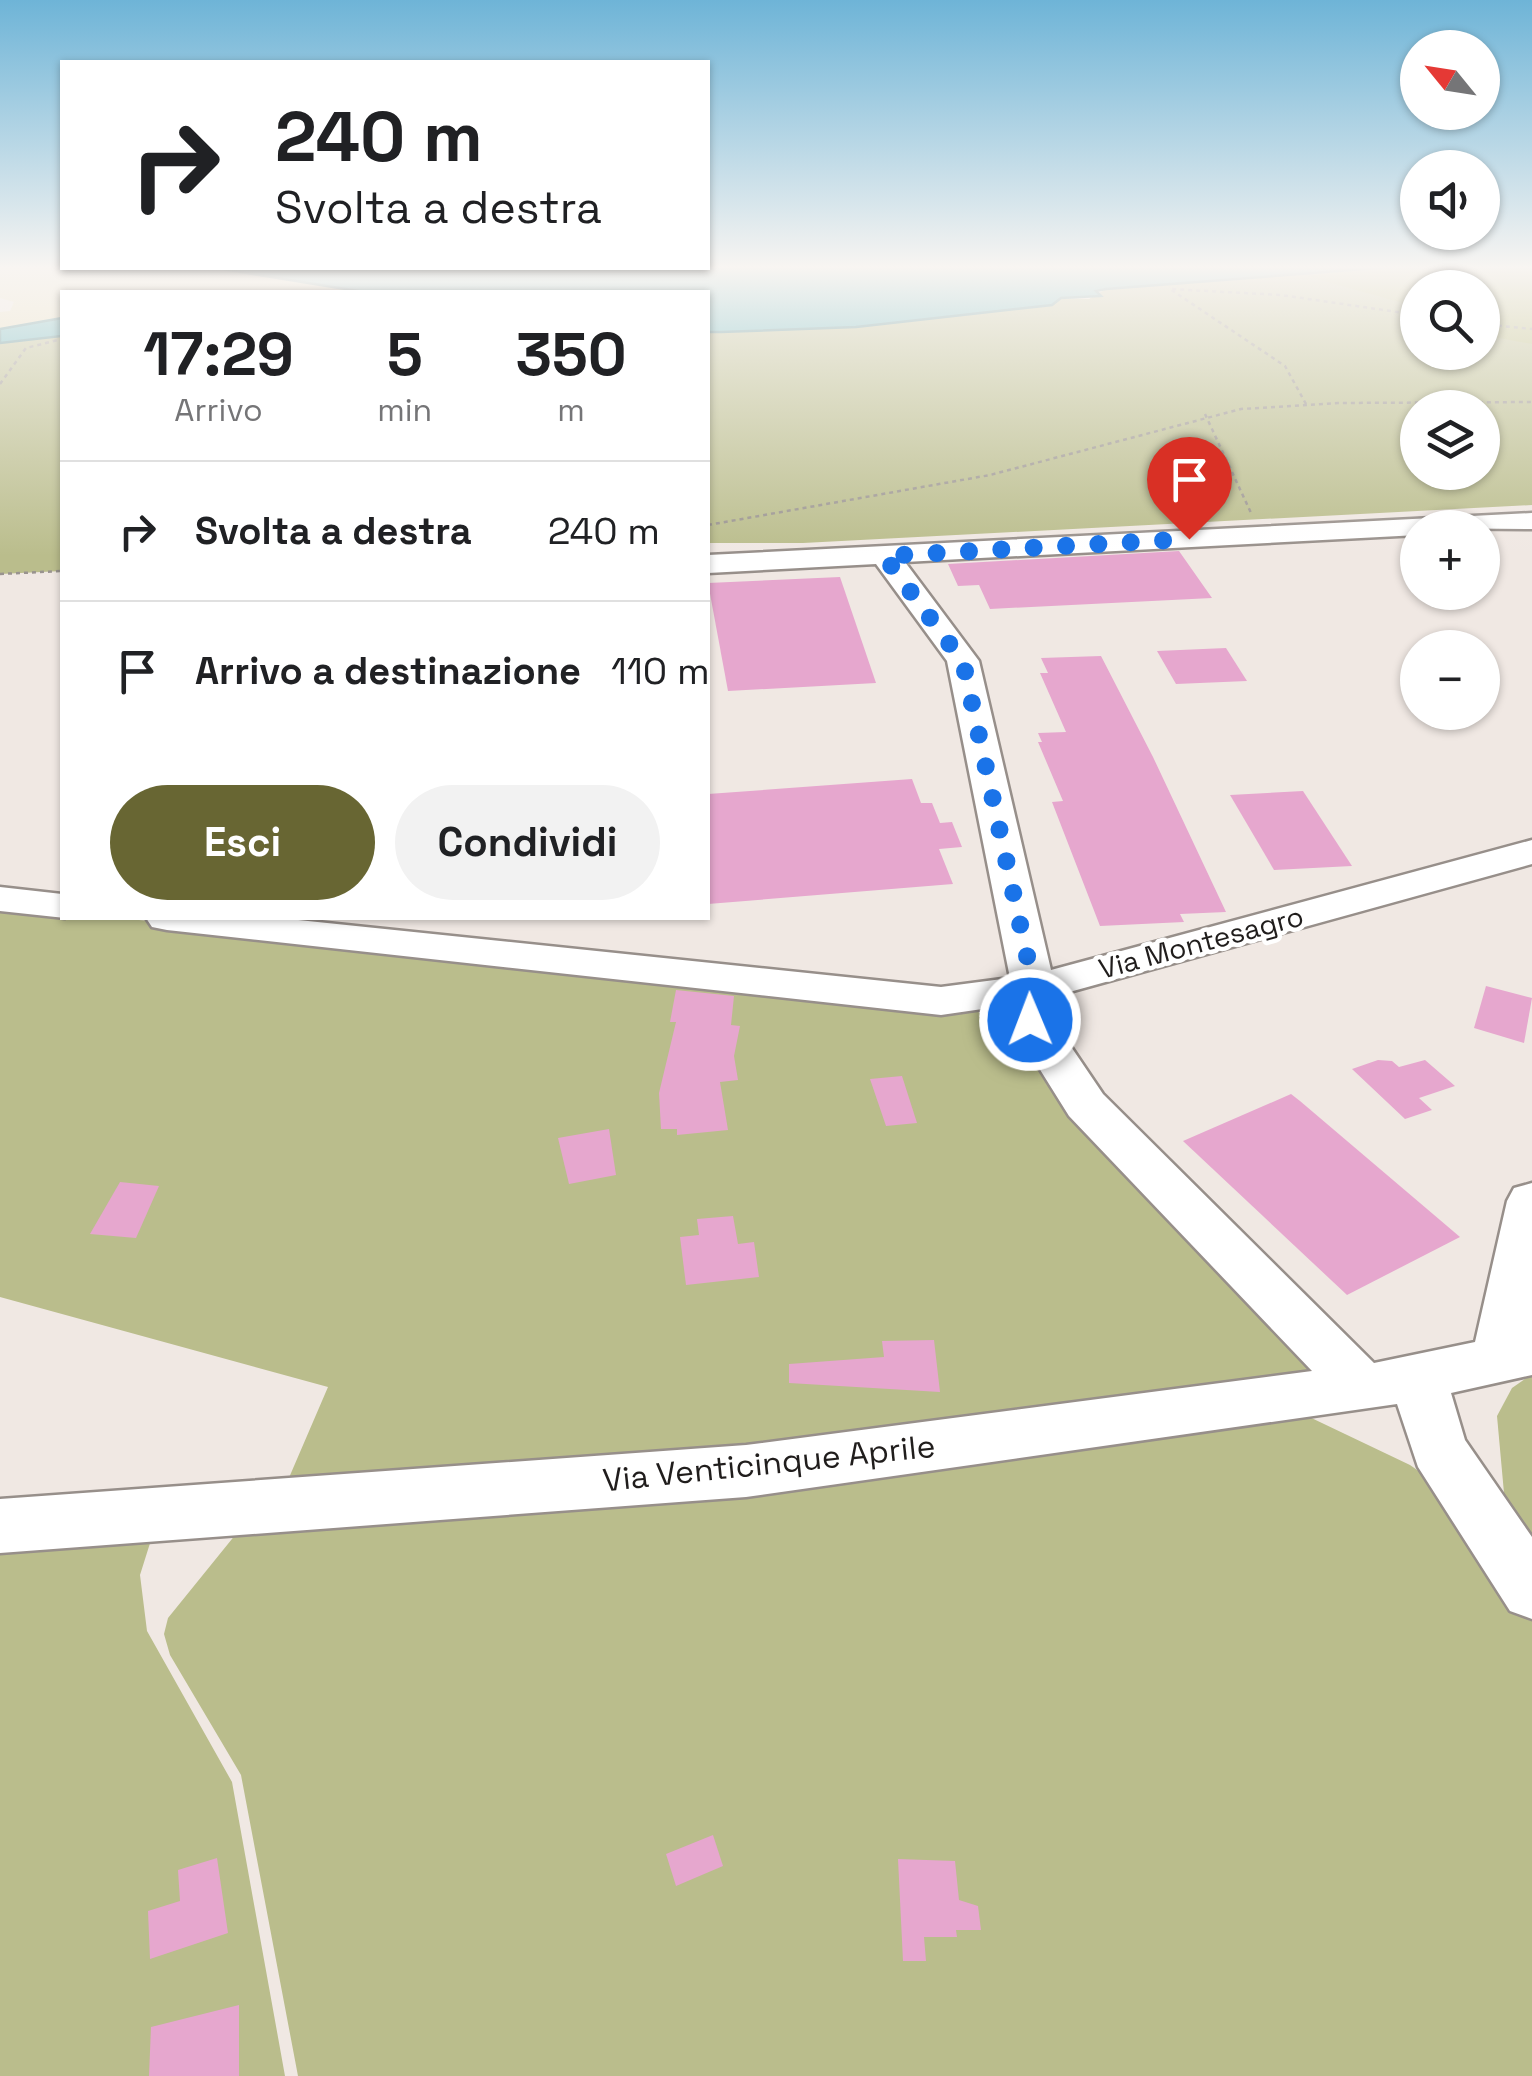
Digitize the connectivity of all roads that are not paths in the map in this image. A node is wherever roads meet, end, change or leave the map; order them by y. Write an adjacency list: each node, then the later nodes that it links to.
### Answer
1 (1532, 521): 2 (street)
2 (884, 556): 3 (street); 8 (street)
3 (710, 564)
4 (1532, 852): 8 (street, Via Montesagro)
5 (0, 900): 6 (street)
6 (60, 906)
7 (187, 920): 8 (street, Via Montesagro)
8 (1034, 988): 11 (street)
9 (1532, 1201): 10 (street)
10 (1515, 1357): 11 (street, Via Venticinque Aprile)
11 (1390, 1382): 12 (street, Via Venticinque Aprile); 13 (street)
12 (0, 1526)
13 (1532, 1590)

